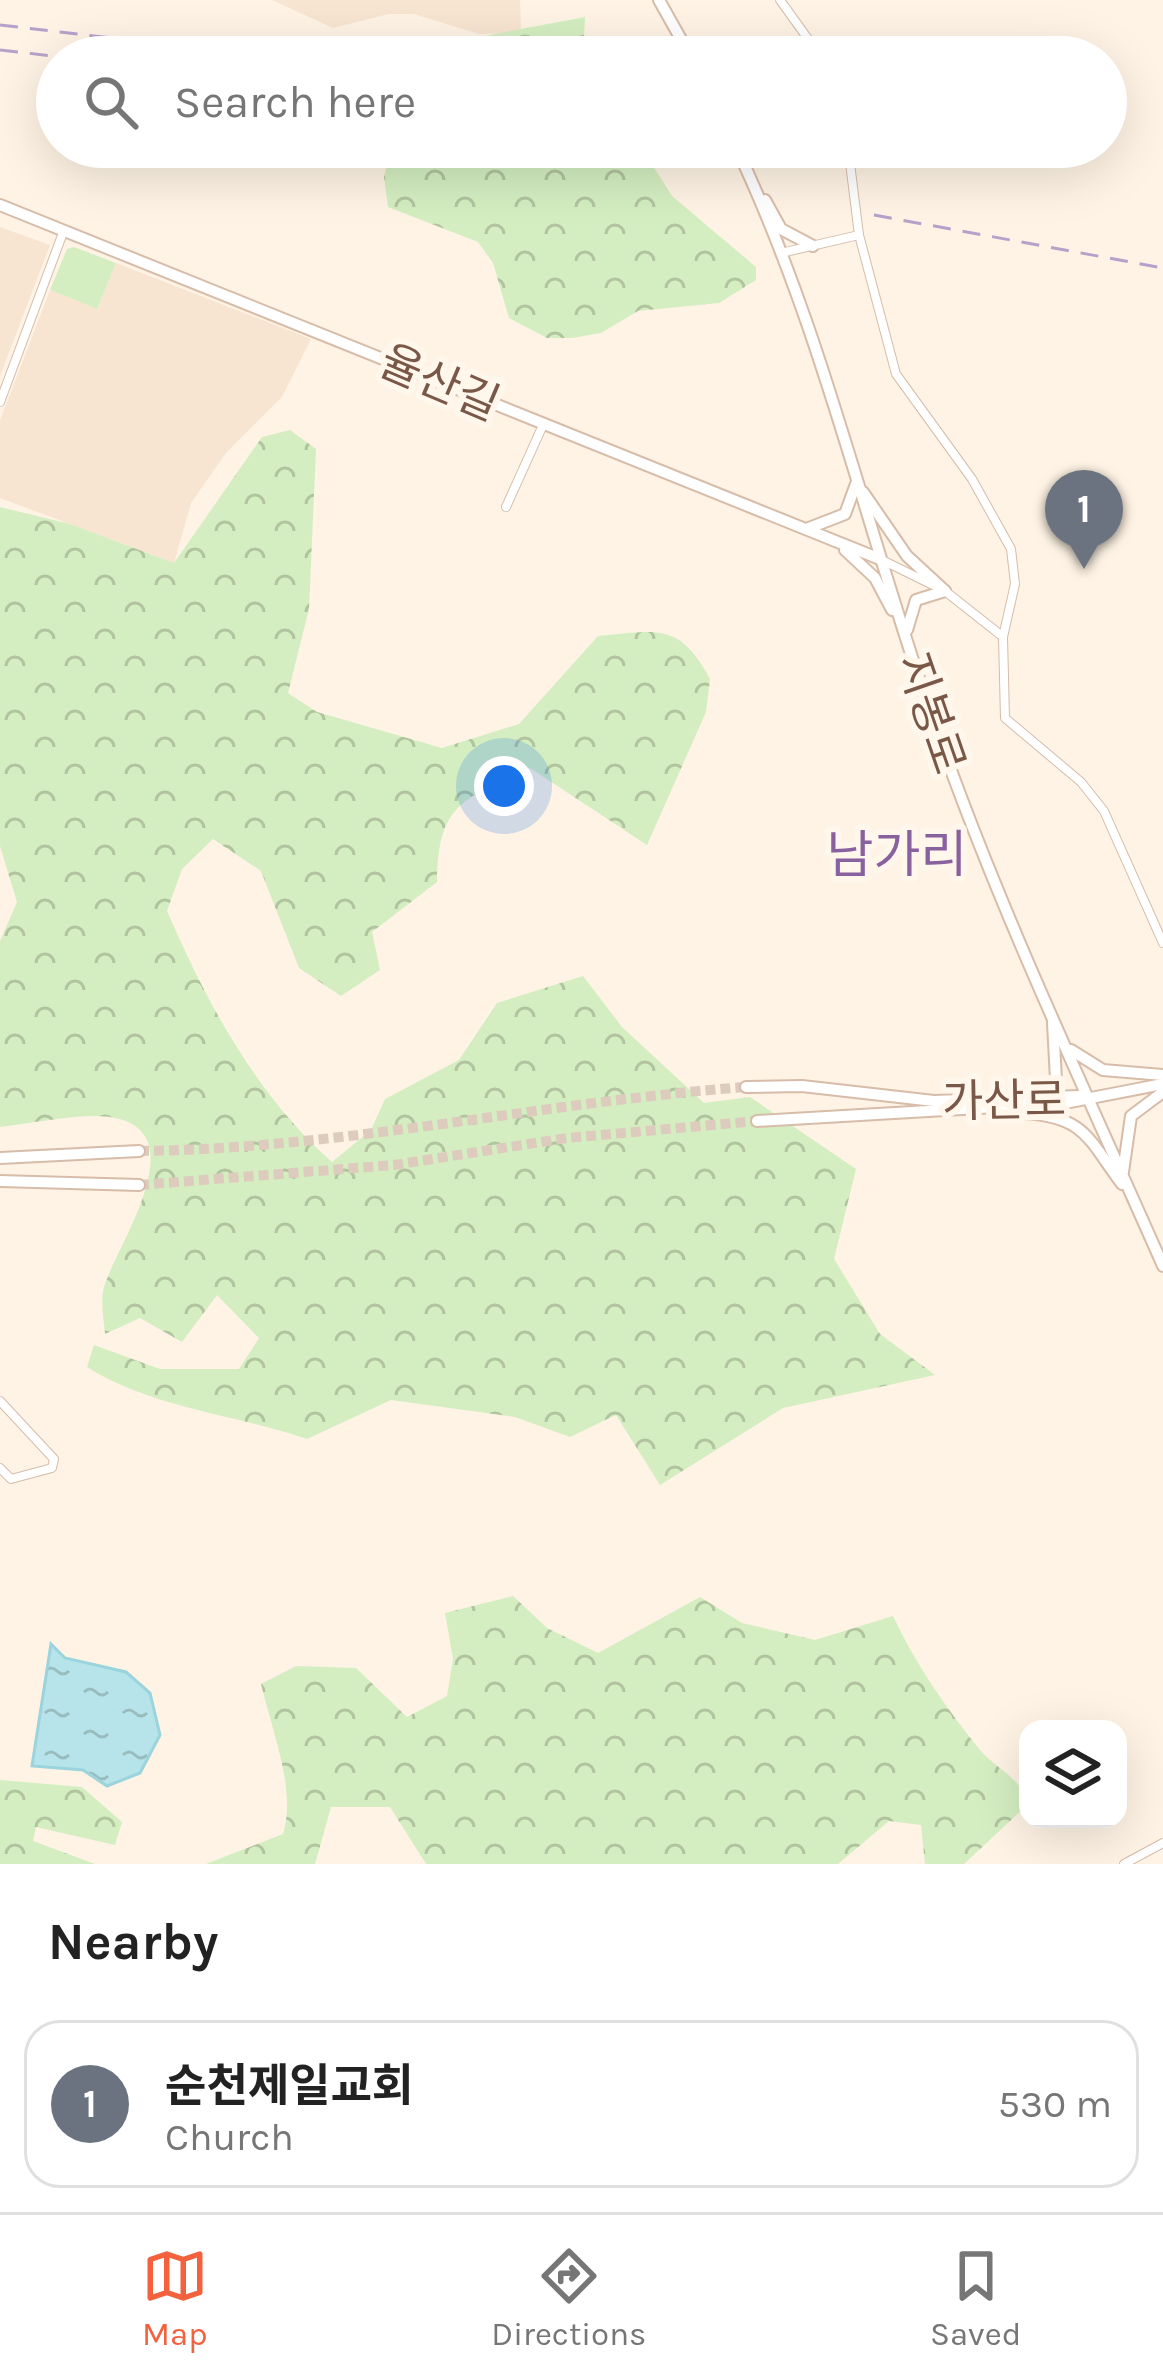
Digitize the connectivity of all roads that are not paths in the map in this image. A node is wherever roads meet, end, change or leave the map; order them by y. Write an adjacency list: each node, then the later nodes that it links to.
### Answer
1 (659, 0): 3 (main road)
2 (781, 0): 4 (street)
3 (679, 36)
4 (806, 36)
5 (745, 168): 7 (main road, 지봉로)
6 (851, 168): 10 (street)
7 (749, 177): 11 (main road); 12 (main road, 지봉로)
8 (0, 205): 9 (main road, 율산길)
9 (64, 230): 13 (street); 14 (main road, 율산길)
10 (859, 235): 11 (street); 20 (street)
11 (813, 245): 12 (street)
12 (780, 253): 15 (main road, 지봉로)
13 (0, 402)
14 (543, 425): 16 (street); 17 (main road, 율산길)
15 (856, 482): 17 (main road); 18 (main road, 지봉로); 19 (main road)
16 (506, 507)
17 (806, 528): 18 (main road, 율산길); 21 (main road)
18 (880, 559): 19 (street); 21 (main road, 지봉로)
19 (945, 591): 20 (street); 21 (main road)
20 (1004, 637): 22 (street)
21 (906, 639): 23 (main road, 지봉로)
22 (1163, 943)
23 (1052, 1014): 24 (main road, 지봉로); 28 (main road)
24 (1066, 1046): 25 (main road); 27 (main road, 지봉로)
25 (1163, 1084): 27 (main road, 가산로); 32 (main road)
26 (746, 1087): 28 (main road, 가산로)
27 (1088, 1096): 28 (main road, 가산로); 32 (main road, 지봉로)
28 (978, 1104): 29 (main road, 가산로); 35 (main road)
29 (757, 1121)
30 (139, 1150): 31 (main road)
31 (0, 1158)
32 (1123, 1175): 35 (main road, 지봉로)
33 (0, 1180): 34 (main road)
34 (139, 1185)
35 (1134, 1201): 36 (main road, 지봉로)
36 (1163, 1266)
37 (0, 1401): 38 (street)
38 (0, 1468)
39 (1163, 1843): 40 (street)
40 (1124, 1864)

